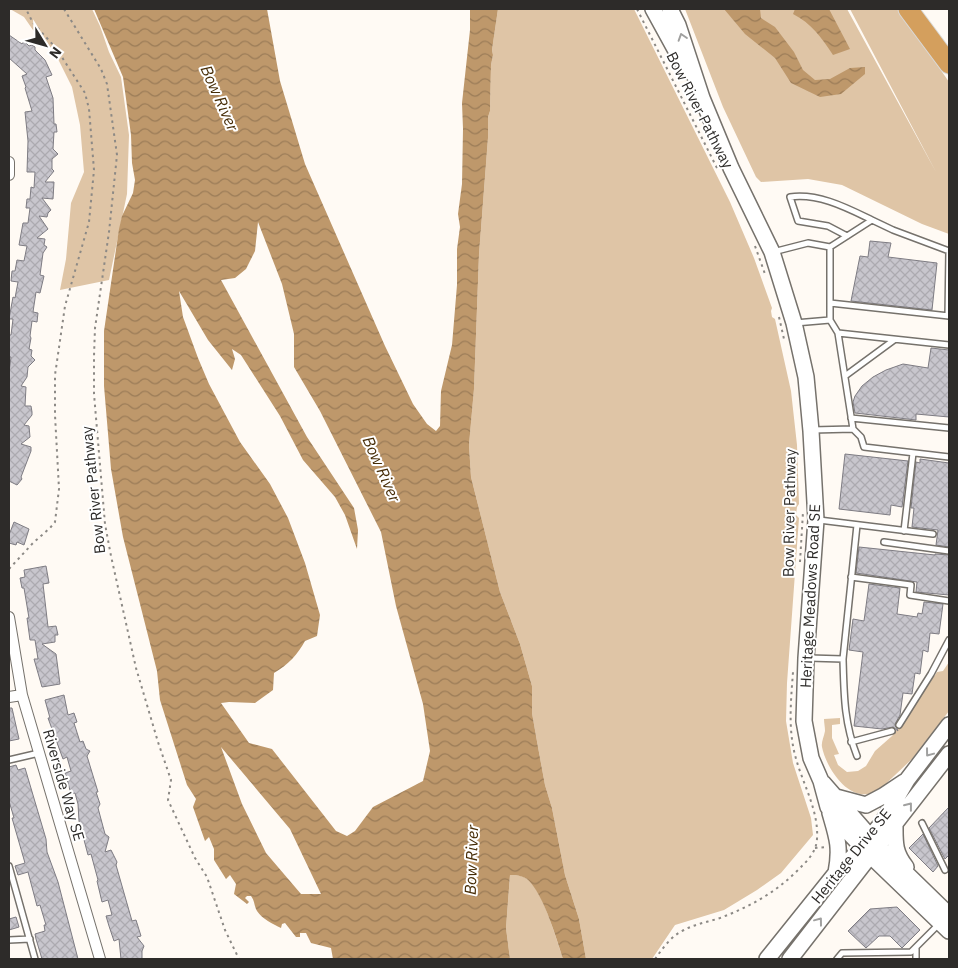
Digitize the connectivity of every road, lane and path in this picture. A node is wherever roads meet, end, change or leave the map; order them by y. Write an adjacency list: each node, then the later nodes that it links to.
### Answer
1 (26, 9): 44 (path)
2 (64, 9): 80 (path, Bow River Pathway)
3 (637, 9): 12 (path, Bow River Pathway)
4 (652, 9): 10 (main road, Heritage Meadows Road SE)
5 (670, 9): 10 (main road, Heritage Meadows Road SE, one-way to 5)
6 (908, 9): 9 (highway)
7 (924, 9): 8 (highway)
8 (949, 48)
9 (949, 64)
10 (702, 98): 18 (main road, Heritage Meadows Road SE)
11 (9, 162): 13 (street)
12 (719, 172)
13 (9, 175)
14 (872, 220): 15 (lane); 15 (lane); 22 (lane)
15 (847, 236): 17 (lane)
16 (755, 247): 19 (path)
17 (830, 247): 18 (lane); 20 (lane)
18 (772, 252): 24 (main road, Heritage Meadows Road SE)
19 (765, 273)
20 (830, 303): 22 (lane); 23 (lane)
21 (777, 310): 27 (path)
22 (949, 316)
23 (830, 320): 24 (lane); 25 (lane)
24 (794, 324): 33 (main road, Heritage Meadows Road SE)
25 (838, 333): 26 (lane); 29 (lane)
26 (895, 339): 28 (lane); 29 (lane)
27 (785, 344)
28 (949, 346)
29 (845, 376): 30 (lane)
30 (851, 418): 31 (lane); 32 (lane)
31 (949, 428)
32 (852, 429): 33 (lane); 34 (lane)
33 (812, 430): 37 (main road, Heritage Meadows Road SE)
34 (913, 453): 35 (lane); 39 (lane)
35 (949, 457)
36 (802, 511): 43 (path, Bow River Pathway)
37 (816, 520): 38 (lane); 50 (main road, Heritage Meadows Road SE)
38 (857, 525): 39 (lane); 45 (lane)
39 (904, 530): 40 (lane)
40 (933, 534)
41 (884, 542): 42 (lane)
42 (949, 551)
43 (800, 566)
44 (9, 568)
45 (851, 577): 46 (lane); 51 (lane)
46 (949, 601)
47 (9, 617): 48 (street, Riverside Way SE)
48 (10, 632): 53 (street, Riverside Way SE)
49 (949, 640): 55 (lane)
50 (806, 658): 51 (lane); 64 (main road, Heritage Meadows Road SE)
51 (843, 659): 58 (lane)
52 (793, 670): 69 (path)
53 (22, 695): 54 (street); 59 (street, Riverside Way SE)
54 (9, 697)
55 (899, 725)
56 (949, 725): 63 (main road, Heritage Drive SE, one-way to 63)
57 (892, 731): 58 (lane)
58 (852, 742): 61 (lane)
59 (39, 753): 62 (lane); 79 (street, Riverside Way SE)
60 (949, 754): 66 (main road, Heritage Drive SE, one-way to 60)
61 (857, 756)
62 (9, 760)
63 (907, 780): 64 (main road); 67 (main road, Heritage Drive SE)
64 (832, 802): 67 (main road, Heritage Meadows Road SE); 72 (main road)
65 (922, 823): 71 (lane)
66 (895, 824): 67 (main road, Heritage Drive SE); 73 (main road)
67 (870, 846): 72 (main road, Heritage Drive SE); 73 (main road, Heritage Meadows Road SE); 74 (main road, Heritage Meadows Road SE); 83 (main road, Heritage Drive SE, one-way to 67)
68 (835, 847): 69 (path)
69 (815, 848): 81 (path)
70 (9, 866): 75 (lane)
71 (945, 870)
72 (836, 873): 82 (main road, Heritage Drive SE)
73 (930, 897): 74 (main road, Heritage Meadows Road SE)
74 (946, 923): 77 (lane)
75 (30, 939): 76 (lane); 78 (lane)
76 (9, 940)
77 (916, 948): 84 (lane); 85 (lane)
78 (35, 959)
79 (100, 959)
80 (239, 959)
81 (656, 959)
82 (767, 959)
83 (790, 959)
84 (837, 959)
85 (916, 959)

